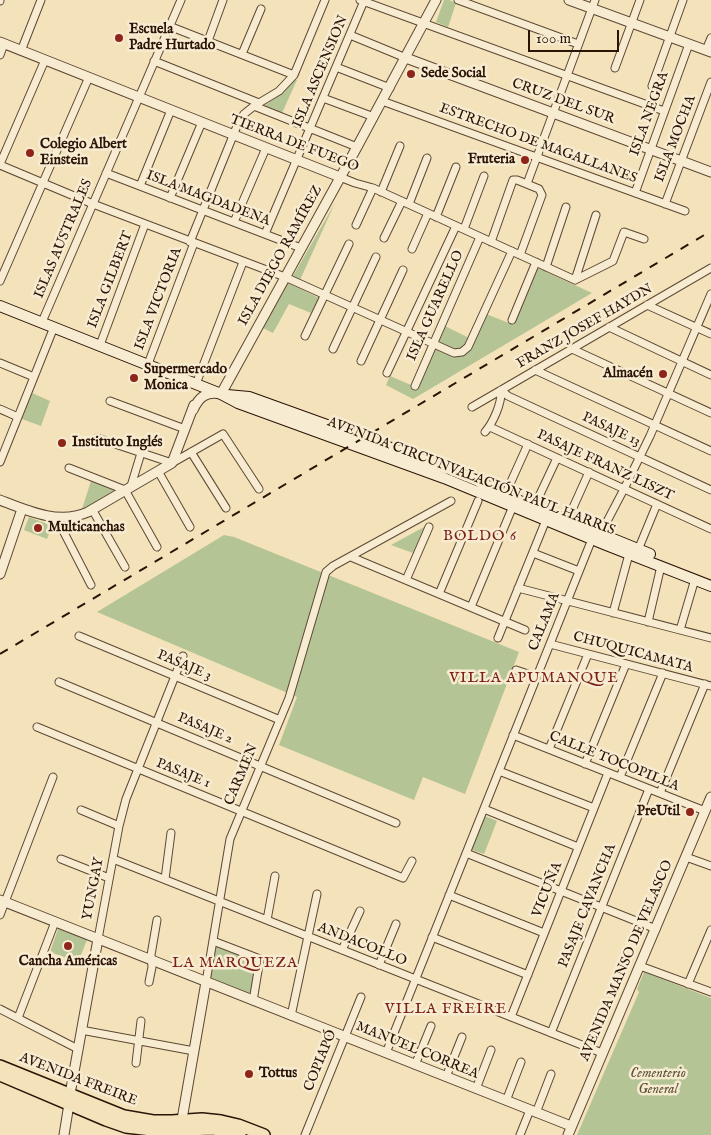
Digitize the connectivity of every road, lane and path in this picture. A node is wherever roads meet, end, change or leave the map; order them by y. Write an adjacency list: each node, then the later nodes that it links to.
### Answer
1 (41, 0): 23 (street)
2 (181, 0): 15 (street, ISLAS AUSTRALES)
3 (223, 0): 19 (street)
4 (325, 0): 32 (street, ISLA VICTORIA)
5 (436, 0): 13 (street, ISLA DIEGO RAMÍREZ)
6 (458, 0): 21 (street)
7 (569, 0): 11 (street)
8 (640, 0): 14 (street)
9 (683, 0): 17 (street)
10 (362, 1): 13 (street); 16 (street, ISLA ASCENSION)
11 (593, 4): 14 (street); 21 (street)
12 (261, 9): 25 (street)
13 (424, 23): 27 (street, ISLA DIEGO RAMÍREZ); 33 (street)
14 (632, 23): 17 (street); 31 (street)
15 (169, 26): 19 (street); 29 (street, ISLAS AUSTRALES)
16 (350, 35): 27 (street); 30 (street, ISLA ASCENSION)
17 (670, 37): 22 (street); 36 (street)
18 (711, 38): 24 (street)
19 (208, 41): 25 (street)
20 (2, 43): 23 (street, TIERRA DE FUEGO); 26 (street)
21 (578, 44): 33 (street)
22 (689, 44): 24 (street); 43 (street, ISLA NEGRA)
23 (21, 51): 28 (street, TIERRA DE FUEGO)
24 (709, 51)
25 (242, 54): 32 (street)
26 (0, 55)
27 (406, 58): 37 (street, ISLA DIEGO RAMÍREZ); 44 (street, CRUZ DEL SUR)
28 (45, 60): 34 (street, TIERRA DE FUEGO); 57 (street)
29 (154, 61): 38 (street, ISLAS AUSTRALES); 41 (street)
30 (336, 67): 37 (street); 39 (street, ISLA ASCENSION)
31 (615, 68)
32 (294, 75): 41 (street, ISLA VICTORIA)
33 (567, 75): 43 (street); 44 (street)
34 (89, 77): 38 (street, TIERRA DE FUEGO); 64 (street)
35 (711, 82): 56 (street, ISLA MOCHA)
36 (652, 86)
37 (390, 88): 40 (street, ISLA DIEGO RAMÍREZ)
38 (138, 97): 42 (street, TIERRA DE FUEGO); 60 (street, ISLAS AUSTRALES)
39 (323, 98): 45 (street); 47 (street, ISLA ASCENSION)
40 (382, 101): 45 (street, ISLA DIEGO RAMÍREZ); 53 (street, ESTRECHO DE MAGALLANES)
41 (256, 104): 47 (street); 48 (street, ISLA VICTORIA)
42 (171, 110): 46 (street, TIERRA DE FUEGO); 65 (street)
43 (664, 111): 52 (street, ISLA NEGRA)
44 (553, 114): 52 (street, CRUZ DEL SUR); 53 (street)
45 (374, 117): 50 (street, ISLA DIEGO RAMÍREZ)
46 (202, 122): 48 (street, TIERRA DE FUEGO); 69 (street)
47 (310, 128): 50 (street); 55 (street, ISLA ASCENSION)
48 (233, 135): 51 (street, TIERRA DE FUEGO); 74 (street, ISLA VICTORIA)
49 (400, 146): 67 (street)
50 (358, 147): 62 (street, ISLA DIEGO RAMÍREZ)
51 (266, 148): 55 (street, TIERRA DE FUEGO); 79 (street)
52 (651, 150): 56 (street, CRUZ DEL SUR); 68 (street, ISLA NEGRA)
53 (537, 157): 63 (street); 68 (street, ESTRECHO DE MAGALLANES)
54 (427, 158): 70 (street)
55 (297, 160): 62 (street, TIERRA DE FUEGO); 84 (street, ISLA ASCENSION)
56 (682, 161): 59 (street, CRUZ DEL SUR); 72 (street, ISLA MOCHA)
57 (0, 165): 64 (street)
58 (456, 167): 78 (street)
59 (711, 172)
60 (106, 173): 65 (street, ISLA MAGDADENA); 71 (street, ISLAS AUSTRALES)
61 (484, 176): 83 (street)
62 (340, 177): 66 (street, TIERRA DE FUEGO); 91 (street, ISLA DIEGO RAMÍREZ)
63 (528, 181)
64 (42, 184): 71 (street); 103 (street)
65 (140, 186): 69 (street, ISLA MAGDADENA)
66 (373, 188): 67 (street, TIERRA DE FUEGO); 81 (street)
67 (381, 192): 70 (street, TIERRA DE FUEGO)
68 (634, 193): 72 (street, ESTRECHO DE MAGALLANES)
69 (170, 198): 74 (street, ISLA MAGDADENA)
70 (405, 203): 76 (street, TIERRA DE FUEGO); 86 (street)
71 (93, 204): 80 (street); 111 (street, ISLAS AUSTRALES)
72 (665, 204): 75 (street, ESTRECHO DE MAGALLANES)
73 (566, 207): 98 (street)
74 (203, 210): 79 (street, ISLA MAGDADENA); 88 (street, ISLA VICTORIA)
75 (685, 211)
76 (428, 213): 78 (street, TIERRA DE FUEGO); 92 (street)
77 (596, 215): 102 (street)
78 (436, 217): 82 (street, TIERRA DE FUEGO)
79 (234, 222): 84 (street, ISLA MAGDADENA)
80 (145, 224): 88 (street); 119 (street, ISLA GILBERT)
81 (356, 225)
82 (456, 226): 83 (street, TIERRA DE FUEGO); 115 (street)
83 (464, 230): 85 (street, TIERRA DE FUEGO)
84 (265, 234): 91 (street, ISLA MAGDADENA)
85 (480, 237): 89 (street, TIERRA DE FUEGO); 118 (street, ISLA GUARELLO)
86 (384, 238)
87 (644, 239): 102 (street)
88 (192, 242): 96 (street); 125 (street, ISLA VICTORIA)
89 (491, 242): 93 (street, TIERRA DE FUEGO); 94 (street)
90 (349, 244): 104 (street)
91 (301, 248): 101 (street, ISLA DIEGO RAMÍREZ)
92 (412, 249)
93 (512, 251): 94 (street, TIERRA DE FUEGO); 118 (street)
94 (520, 255): 97 (street, TIERRA DE FUEGO)
95 (376, 257): 108 (street)
96 (243, 262): 101 (street); 130 (street)
97 (536, 262): 98 (street, TIERRA DE FUEGO); 110 (street)
98 (546, 267): 102 (street, TIERRA DE FUEGO)
99 (711, 268): 106 (street, FRANZ JOSEF HAYDN)
100 (403, 270): 109 (street)
101 (285, 277): 104 (street); 133 (street, ISLA DIEGO RAMÍREZ)
102 (575, 280)
103 (0, 281)
104 (325, 295): 108 (street); 117 (street)
105 (711, 295): 114 (street, CALAMA)
106 (648, 305): 113 (street, FRANZ JOSEF HAYDN); 114 (street)
107 (0, 306): 111 (main road, AVENIDA CIRCUNVALACIÓN PAUL HARRIS)
108 (352, 308): 109 (street); 120 (street)
109 (380, 320): 115 (street); 122 (street)
110 (512, 320)
111 (42, 322): 112 (main road, AVENIDA CIRCUNVALACIÓN PAUL HARRIS)
112 (54, 327): 119 (main road, AVENIDA CIRCUNVALACIÓN PAUL HARRIS); 129 (street)
113 (609, 327): 121 (street, FRANZ JOSEF HAYDN); 123 (street)
114 (697, 328): 116 (street); 123 (street, CALAMA)
115 (406, 332): 118 (street); 127 (street)
116 (711, 334)
117 (305, 336)
118 (433, 344): 131 (street, ISLA GUARELLO)
119 (100, 345): 125 (main road, AVENIDA CIRCUNVALACIÓN PAUL HARRIS)
120 (333, 349)
121 (572, 349): 126 (street, FRANZ JOSEF HAYDN); 134 (street)
122 (361, 361)
123 (682, 362): 128 (street); 134 (street, CALAMA)
124 (0, 363): 129 (street)
125 (148, 364): 130 (main road, AVENIDA CIRCUNVALACIÓN PAUL HARRIS)
126 (535, 370): 132 (street, FRANZ JOSEF HAYDN); 141 (street)
127 (388, 373)
128 (711, 375)
129 (34, 377): 140 (street)
130 (199, 385): 133 (main road, AVENIDA CIRCUNVALACIÓN PAUL HARRIS); 138 (street)
131 (415, 386)
132 (501, 390): 136 (street, FRANZ JOSEF HAYDN); 144 (street, PASAJE FRANZ LISZT); 150 (street, PASAJE 13)
133 (221, 394): 138 (street); 159 (main road, AVENIDA CIRCUNVALACIÓN PAUL HARRIS); 164 (main road, AVENIDA CIRCUNVALACIÓN PAUL HARRIS)
134 (669, 394): 139 (street); 141 (street, CALAMA)
135 (110, 401): 142 (street)
136 (472, 407)
137 (0, 409): 140 (street)
138 (192, 410): 142 (street)
139 (711, 413)
140 (18, 417): 148 (street)
141 (655, 426): 146 (street); 150 (street, CALAMA)
142 (185, 429): 151 (street)
143 (97, 438): 147 (street)
144 (528, 444): 149 (street, PASAJE FRANZ LISZT); 159 (street)
145 (191, 452): 151 (street); 157 (street); 166 (street)
146 (711, 452)
147 (141, 453): 151 (street); 155 (street)
148 (1, 458)
149 (557, 458): 154 (street, PASAJE FRANZ LISZT); 165 (street)
150 (640, 458): 156 (street, CALAMA); 158 (street, PASAJE 13)
151 (172, 463): 153 (street)
152 (68, 468): 155 (street)
153 (158, 471): 155 (street); 172 (street)
154 (589, 472): 156 (street, PASAJE FRANZ LISZT); 171 (street)
155 (128, 488): 168 (street); 176 (street)
156 (624, 489): 163 (street, PASAJE FRANZ LISZT); 175 (street, CALAMA)
157 (259, 490)
158 (711, 490)
159 (505, 495): 165 (main road, AVENIDA CIRCUNVALACIÓN PAUL HARRIS)
160 (0, 500): 167 (street)
161 (478, 500): 191 (street)
162 (451, 501): 179 (street, CARMEN)
163 (657, 504): 174 (street, PASAJE FRANZ LISZT); 177 (street)
164 (513, 506): 170 (main road, AVENIDA CIRCUNVALACIÓN PAUL HARRIS); 193 (street)
165 (534, 507): 171 (main road, AVENIDA CIRCUNVALACIÓN PAUL HARRIS)
166 (226, 508)
167 (22, 509): 169 (street); 180 (street)
168 (92, 510): 169 (street); 182 (street)
169 (56, 517): 188 (street)
170 (546, 520): 175 (main road, AVENIDA CIRCUNVALACIÓN PAUL HARRIS); 178 (street)
171 (567, 521): 175 (main road, AVENIDA CIRCUNVALACIÓN PAUL HARRIS)
172 (190, 527)
173 (429, 527): 187 (street)
174 (711, 529)
175 (596, 536): 177 (main road, AVENIDA CIRCUNVALACIÓN PAUL HARRIS); 183 (street, CALAMA)
176 (157, 547)
177 (633, 552): 181 (main road, AVENIDA CIRCUNVALACIÓN PAUL HARRIS); 186 (main road, AVENIDA CIRCUNVALACIÓN PAUL HARRIS); 194 (street)
178 (533, 553): 183 (street); 190 (street)
179 (352, 557): 187 (street); 212 (street, CARMEN)
180 (2, 562): 184 (street)
181 (661, 566): 185 (main road, AVENIDA CIRCUNVALACIÓN PAUL HARRIS); 196 (street)
182 (125, 567)
183 (579, 571): 192 (street, CALAMA)
184 (0, 574)
185 (695, 579): 189 (main road, AVENIDA CIRCUNVALACIÓN PAUL HARRIS); 198 (street)
186 (711, 579)
187 (406, 580): 191 (street)
188 (91, 585)
189 (711, 586)
190 (518, 588): 192 (street); 195 (street)
191 (439, 594): 193 (street)
192 (567, 601): 194 (street); 202 (street, CALAMA)
193 (471, 607): 195 (street)
194 (613, 613): 196 (street)
195 (505, 621): 197 (street); 200 (street)
196 (648, 622): 198 (street)
197 (525, 630)
198 (680, 630): 201 (street)
199 (79, 636): 208 (street, PASAJE 3)
200 (498, 638)
201 (711, 638)
202 (550, 644): 203 (street, CHUQUICAMATA); 209 (street, CALAMA)
203 (588, 654): 205 (street, CHUQUICAMATA); 216 (street)
204 (183, 656): 208 (street, YUNGAY)
205 (626, 664): 207 (street, CHUQUICAMATA); 217 (street)
206 (516, 670): 209 (street)
207 (663, 673): 211 (street, CHUQUICAMATA); 223 (street)
208 (175, 676): 212 (street, PASAJE 3); 213 (street, YUNGAY)
209 (537, 677): 215 (street, CALAMA)
210 (59, 682): 213 (street, PASAJE 2)
211 (708, 685): 225 (street)
212 (280, 720): 218 (street, CARMEN)
213 (156, 723): 218 (street, PASAJE 2); 219 (street, YUNGAY)
214 (37, 727): 219 (street, PASAJE 1)
215 (513, 735): 216 (street, CALLE TOCOPILLA); 220 (street, CALAMA)
216 (549, 749): 217 (street, CALLE TOCOPILLA)
217 (585, 764): 221 (street, CALLE TOCOPILLA)
218 (261, 766): 230 (street, CARMEN); 232 (street, PASAJE 2)
219 (138, 769): 230 (street, PASAJE 1); 233 (street, YUNGAY)
220 (499, 771): 227 (street); 228 (street, CALAMA)
221 (608, 773): 223 (street, CALLE TOCOPILLA); 227 (street, VICUÑA)
222 (53, 777): 248 (street)
223 (620, 777): 224 (street, CALLE TOCOPILLA)
224 (649, 789): 225 (street, CALLE TOCOPILLA); 250 (street, PASAJE CAVANCHA)
225 (660, 793): 231 (street, CALLE TOCOPILLA)
226 (711, 797): 231 (street, AVENIDA MANSO DE VELASCO)
227 (594, 808): 235 (street, VICUÑA)
228 (484, 809): 235 (street); 236 (street, CALAMA)
229 (81, 810): 233 (street)
230 (241, 811): 240 (street, PASAJE 1); 249 (street, CARMEN)
231 (705, 811): 237 (street, AVENIDA MANSO DE VELASCO)
232 (396, 822)
233 (119, 826): 239 (street, YUNGAY)
234 (171, 832): 244 (street)
235 (578, 847): 245 (street, VICUÑA)
236 (466, 854): 245 (street); 247 (street, CALAMA)
237 (686, 857): 241 (street); 257 (street, AVENIDA MANSO DE VELASCO)
238 (61, 859): 243 (street)
239 (113, 859): 243 (street, YUNGAY); 244 (street, ANDACOLLO)
240 (412, 861)
241 (711, 866)
242 (275, 876): 254 (street)
243 (109, 878): 262 (street, YUNGAY)
244 (165, 879): 249 (street, ANDACOLLO)
245 (561, 891): 250 (street); 259 (street, VICUÑA)
246 (317, 894): 260 (street)
247 (449, 895): 259 (street); 261 (street, CALAMA)
248 (2, 901): 252 (street); 255 (street, MANUEL CORREA)
249 (219, 902): 254 (street, ANDACOLLO); 263 (street, CARMEN)
250 (601, 907): 257 (street); 283 (street, PASAJE CAVANCHA)
251 (360, 911): 264 (street)
252 (0, 915)
253 (157, 920): 265 (street)
254 (266, 920): 260 (street, ANDACOLLO)
255 (55, 922): 262 (street, MANUEL CORREA); 279 (street)
256 (396, 924): 266 (street)
257 (656, 929): 267 (street, AVENIDA MANSO DE VELASCO)
258 (711, 930): 272 (street)
259 (544, 933): 268 (street, VICUÑA)
260 (307, 936): 264 (street, ANDACOLLO); 277 (street)
261 (432, 937): 268 (street); 269 (street, CALAMA)
262 (98, 939): 265 (street, MANUEL CORREA); 282 (street, YUNGAY)
263 (213, 941): 271 (street, CARMEN); 275 (street)
264 (342, 950): 266 (street, ANDACOLLO)
265 (152, 961): 270 (street); 271 (street, MANUEL CORREA)
266 (379, 965): 269 (street, ANDACOLLO)
267 (640, 966): 272 (street); 291 (street, AVENIDA MANSO DE VELASCO)
268 (528, 975): 278 (street, VICUÑA)
269 (416, 979): 278 (street, ANDACOLLO); 290 (street, CALAMA)
270 (149, 982)
271 (206, 982): 275 (street, MANUEL CORREA); 289 (street, CARMEN)
272 (688, 984): 273 (street)
273 (711, 992)
274 (361, 997): 284 (street, COPIAPÓ)
275 (253, 1001): 277 (street, MANUEL CORREA)
276 (0, 1009): 279 (street)
277 (291, 1016): 284 (street, MANUEL CORREA)
278 (511, 1017): 283 (street, ANDACOLLO)
279 (18, 1018): 287 (street)
280 (142, 1021): 286 (street)
281 (431, 1026): 294 (street)
282 (82, 1030): 286 (street); 287 (street, YUNGAY)
283 (551, 1033): 291 (street, ANDACOLLO)
284 (344, 1037): 290 (street, MANUEL CORREA); 308 (street, COPIAPÓ)
285 (462, 1037): 298 (street)
286 (139, 1040): 289 (street); 293 (street)
287 (78, 1049): 300 (street, YUNGAY)
288 (491, 1050): 299 (street)
289 (194, 1051): 303 (street, CARMEN)
290 (386, 1053): 294 (street, MANUEL CORREA)
291 (602, 1053): 304 (street, AVENIDA MANSO DE VELASCO)
292 (521, 1062): 301 (street)
293 (136, 1063)
294 (415, 1065): 298 (street, MANUEL CORREA)
295 (0, 1066): 300 (main road, AVENIDA FREIRE)
296 (552, 1074): 302 (street)
297 (0, 1075): 300 (main road, AVENIDA FREIRE)
298 (446, 1077): 299 (street, MANUEL CORREA)
299 (476, 1089): 301 (street, MANUEL CORREA)
300 (70, 1099): 303 (main road, AVENIDA FREIRE); 305 (street, YUNGAY)
301 (506, 1101): 302 (street, MANUEL CORREA)
302 (533, 1111): 304 (street, MANUEL CORREA); 309 (street)
303 (180, 1129): 306 (main road, AVENIDA FREIRE); 307 (main road, AVENIDA FREIRE)
304 (569, 1131)
305 (64, 1135)
306 (240, 1135)
307 (264, 1135)
308 (304, 1135)
309 (520, 1135)

